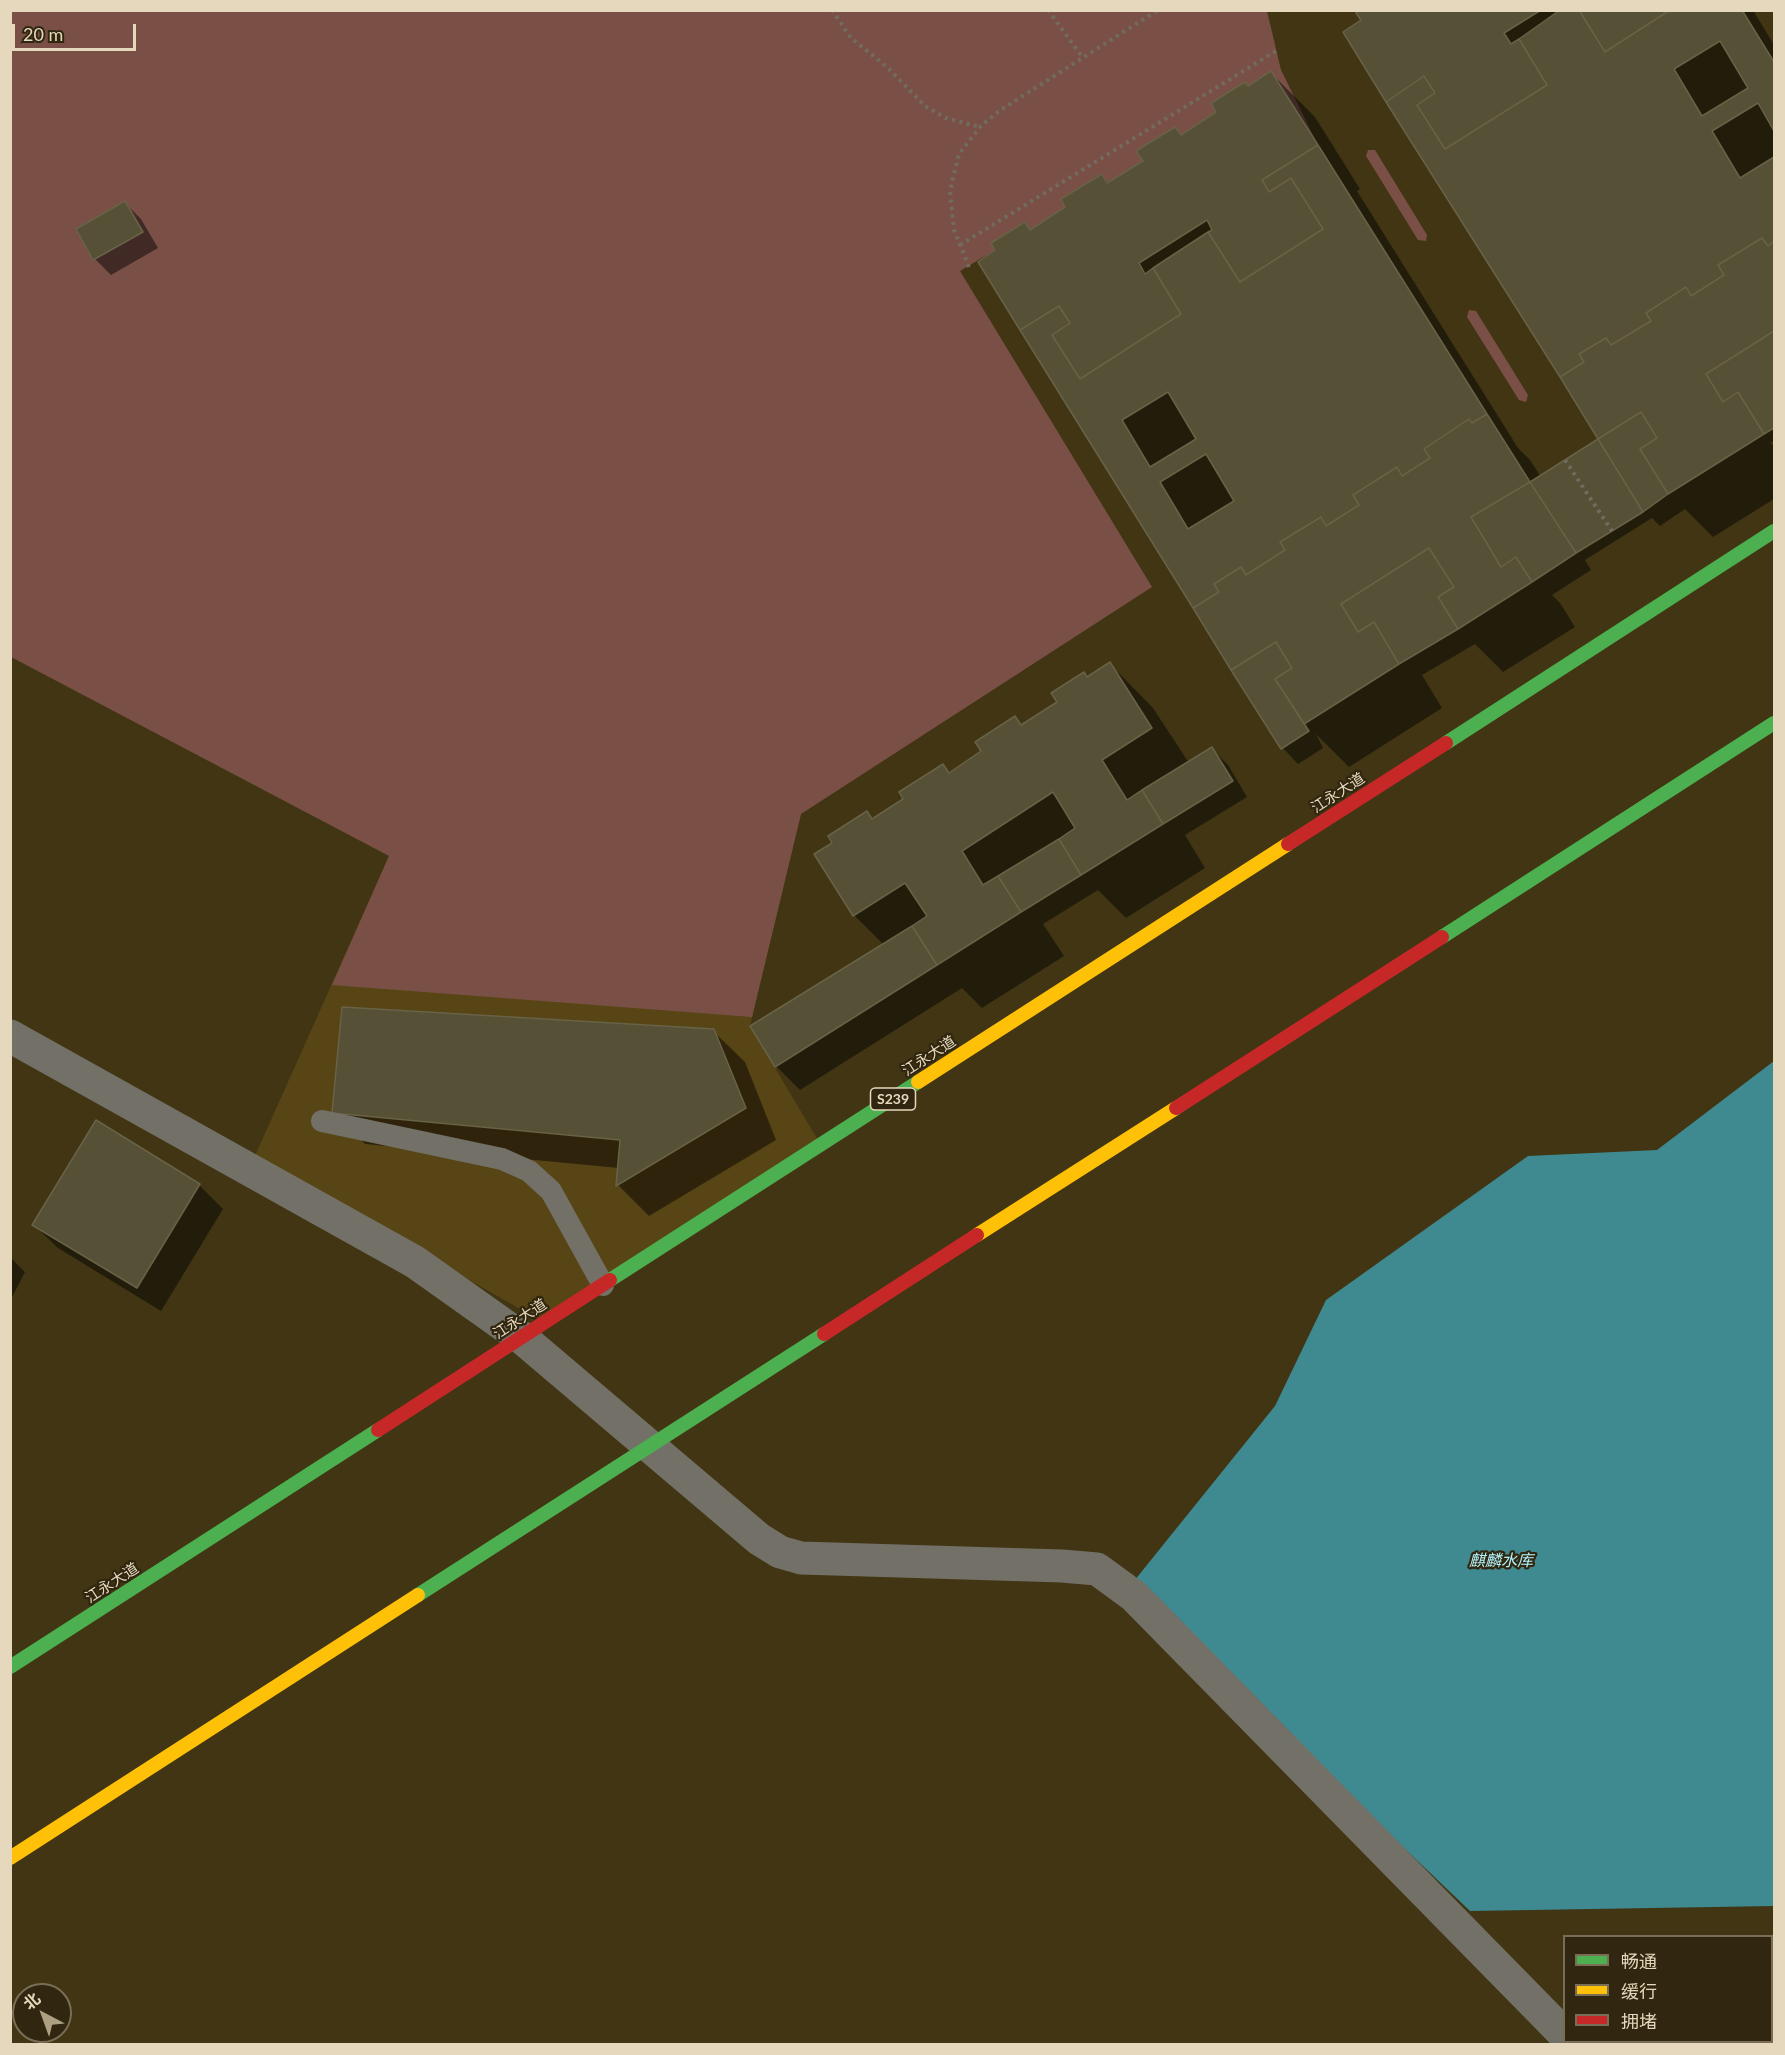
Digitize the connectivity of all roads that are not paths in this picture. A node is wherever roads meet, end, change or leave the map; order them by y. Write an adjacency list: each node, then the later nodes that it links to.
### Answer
1 (1774, 531): 5 (main road, 江永大道 / S239)
2 (1774, 723): 7 (main road)
3 (10, 1035): 6 (street)
4 (322, 1121): 5 (lane)
5 (603, 1285): 6 (main road, 江永大道 / S239)
6 (522, 1338): 7 (street); 8 (main road, 江永大道 / S239)
7 (650, 1446): 9 (main road); 10 (street)
8 (10, 1667)
9 (10, 1858)
10 (1563, 2033)

